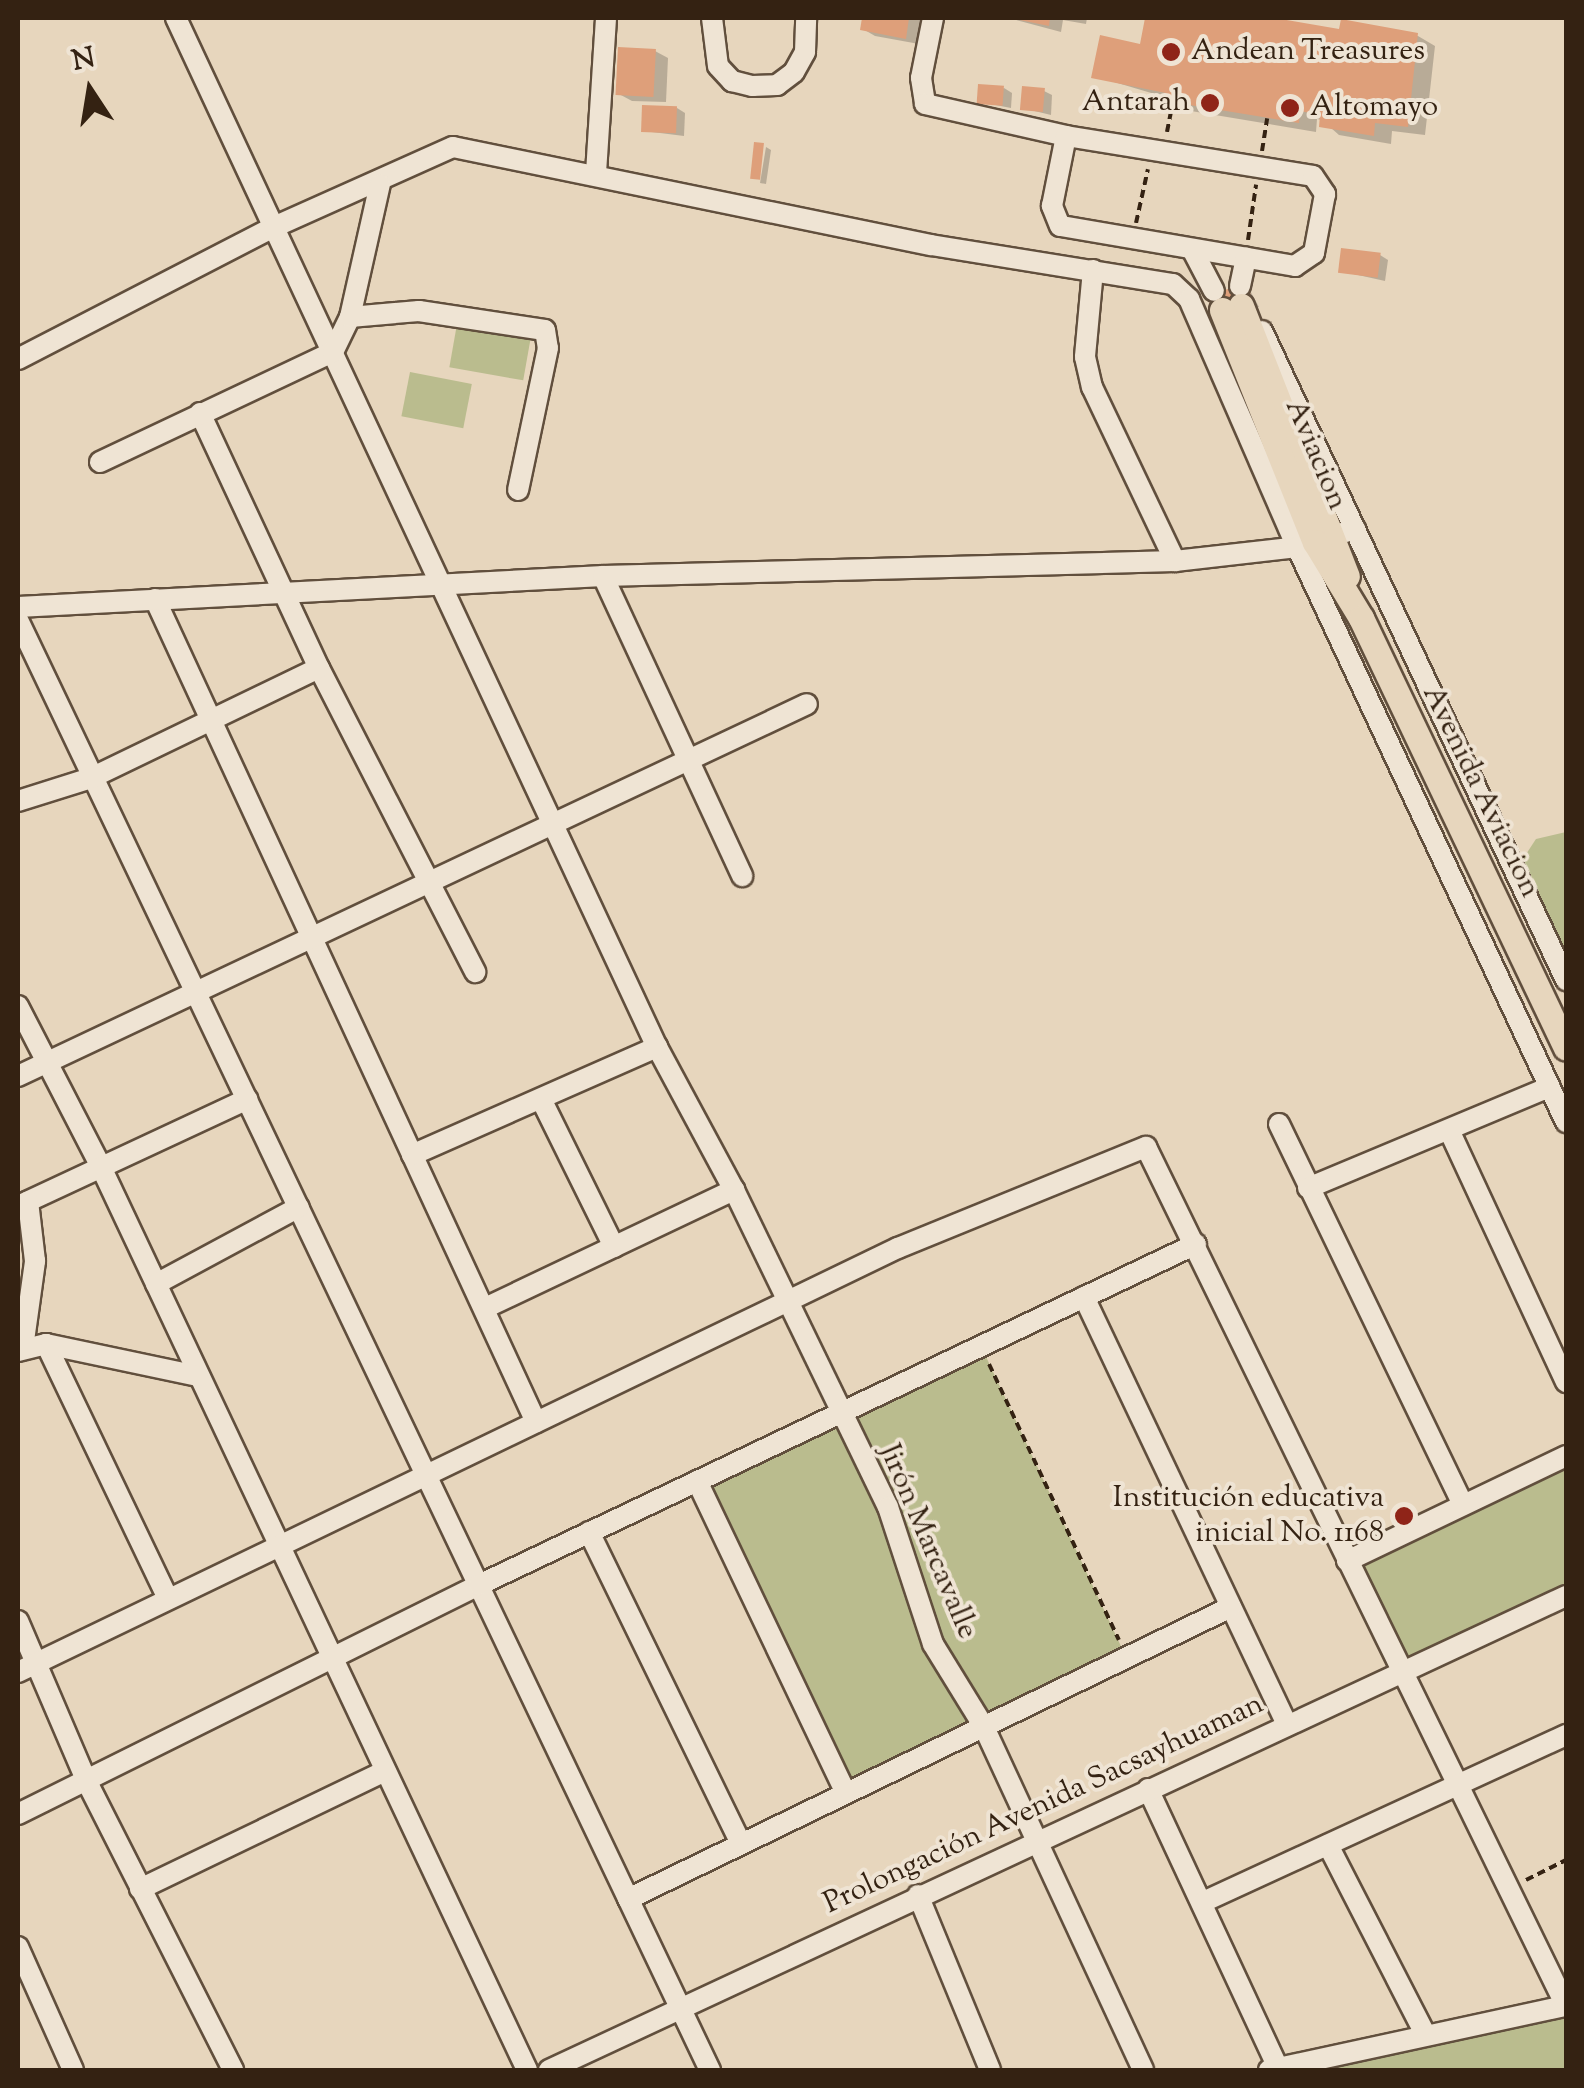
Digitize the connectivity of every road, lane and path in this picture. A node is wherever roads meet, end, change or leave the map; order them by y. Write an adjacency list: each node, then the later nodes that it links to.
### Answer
1 (176, 18): 14 (street, Jirón Marcavalle)
2 (606, 18): 9 (street)
3 (712, 18): 4 (street)
4 (806, 18)
5 (933, 18): 7 (street)
6 (1173, 102): 8 (path)
7 (1066, 136): 8 (street); 17 (street)
8 (1164, 152): 12 (path); 18 (street)
9 (596, 172): 10 (street); 19 (street)
10 (380, 184): 14 (street); 21 (street)
11 (1122, 221): 12 (path)
12 (1136, 223): 13 (path)
13 (1149, 226)
14 (274, 227): 22 (street, Jirón Marcavalle); 23 (street)
15 (1231, 241): 16 (path)
16 (1265, 248)
17 (1192, 249): 18 (street); 20 (street, Aviacion)
18 (1246, 258): 20 (street)
19 (1092, 270): 27 (street); 28 (street)
20 (1231, 306): 27 (main road, Aviacion); 27 (street)
21 (350, 318): 22 (street); 26 (street)
22 (333, 352): 24 (street); 30 (street, Jirón Marcavalle)
23 (18, 359)
24 (200, 413): 25 (street); 31 (street)
25 (100, 462)
26 (518, 490)
27 (1326, 538): 28 (street); 34 (main road, Aviacion); 47 (street); 54 (street)
28 (1175, 561): 29 (street)
29 (604, 576): 30 (street); 39 (street)
30 (446, 585): 31 (street); 42 (street, Jirón Marcavalle)
31 (283, 591): 32 (street); 36 (street)
32 (155, 598): 33 (street); 38 (street)
33 (18, 608)
34 (1361, 618): 51 (main road, Avenida Aviacion)
35 (18, 620): 40 (street)
36 (319, 668): 38 (street); 44 (street)
37 (807, 704): 39 (street)
38 (211, 720): 40 (street); 45 (street)
39 (689, 758): 42 (street); 43 (street)
40 (91, 778): 41 (street); 48 (street)
41 (18, 801)
42 (556, 823): 44 (street); 50 (street, Jirón Marcavalle)
43 (742, 876)
44 (433, 881): 45 (street); 46 (street)
45 (311, 938): 48 (street); 60 (street)
46 (475, 972)
47 (1566, 980)
48 (196, 992): 52 (street); 55 (street)
49 (18, 1006): 52 (street)
50 (657, 1047): 56 (street); 63 (street, Jirón Marcavalle)
51 (1566, 1048)
52 (48, 1062): 53 (street); 61 (street)
53 (18, 1076)
54 (1550, 1087): 57 (street); 59 (street)
55 (247, 1099): 61 (street); 65 (street)
56 (542, 1099): 60 (street); 67 (street)
57 (1566, 1122)
58 (1280, 1124): 62 (street)
59 (1448, 1130): 62 (street); 76 (street)
60 (412, 1156): 71 (street)
61 (100, 1167): 64 (street); 68 (street)
62 (1308, 1188): 82 (street)
63 (734, 1190): 67 (street); 70 (street, Jirón Marcavalle)
64 (23, 1204): 74 (street)
65 (299, 1207): 68 (street); 80 (street)
66 (1196, 1244): 69 (street); 70 (street); 85 (street)
67 (614, 1247): 71 (street)
68 (156, 1284): 75 (street)
69 (1084, 1297): 73 (street); 89 (street)
70 (787, 1301): 77 (street, Jirón Marcavalle); 78 (street)
71 (485, 1308): 78 (street)
72 (46, 1344): 74 (street); 75 (street); 88 (street)
73 (981, 1346): 77 (street); 91 (path)
74 (20, 1349)
75 (198, 1376): 84 (street)
76 (1566, 1382)
77 (838, 1414): 81 (street); 96 (street, Jirón Marcavalle)
78 (536, 1422): 80 (street)
79 (1566, 1456): 82 (street)
80 (426, 1475): 84 (street); 86 (street)
81 (698, 1481): 83 (street); 102 (street)
82 (1464, 1506): 85 (street)
83 (589, 1532): 86 (street); 105 (street)
84 (280, 1545): 88 (street); 92 (street)
85 (1347, 1561): 94 (street)
86 (479, 1585): 92 (street); 111 (street)
87 (1566, 1596): 94 (street, Prolongación Avenida Sacsayhuaman)
88 (168, 1597): 93 (street)
89 (1231, 1608): 91 (street); 95 (street)
90 (18, 1621): 93 (street)
91 (1128, 1658): 96 (street)
92 (332, 1660): 98 (street); 99 (street)
93 (27, 1667): 99 (street)
94 (1401, 1676): 95 (street, Prolongación Avenida Sacsayhuaman); 100 (street)
95 (1287, 1725): 101 (street, Prolongación Avenida Sacsayhuaman)
96 (984, 1727): 102 (street); 104 (street, Jirón Marcavalle)
97 (1566, 1734): 100 (street)
98 (385, 1771): 108 (street); 120 (street)
99 (87, 1782): 103 (street); 108 (street)
100 (1456, 1787): 106 (street); 109 (street)
101 (1148, 1789): 104 (street, Prolongación Avenida Sacsayhuaman); 112 (street)
102 (846, 1793): 105 (street)
103 (18, 1814)
104 (1035, 1840): 110 (street, Prolongación Avenida Sacsayhuaman); 124 (street, Jirón Marcavalle)
105 (741, 1844): 111 (street)
106 (1328, 1845): 112 (street); 116 (street)
107 (1566, 1860): 109 (path)
108 (140, 1889): 119 (street)
109 (1506, 1890): 114 (street)
110 (918, 1896): 115 (street, Prolongación Avenida Sacsayhuaman); 123 (street)
111 (628, 1899): 115 (street)
112 (1203, 1902): 117 (street)
113 (18, 1946): 118 (street)
114 (1566, 2006): 116 (street)
115 (679, 2008): 121 (street, Prolongación Avenida Sacsayhuaman); 122 (street)
116 (1425, 2034): 117 (street)
117 (1273, 2069)
118 (73, 2070)
119 (233, 2070)
120 (526, 2070)
121 (549, 2070)
122 (710, 2070)
123 (990, 2070)
124 (1143, 2070)

